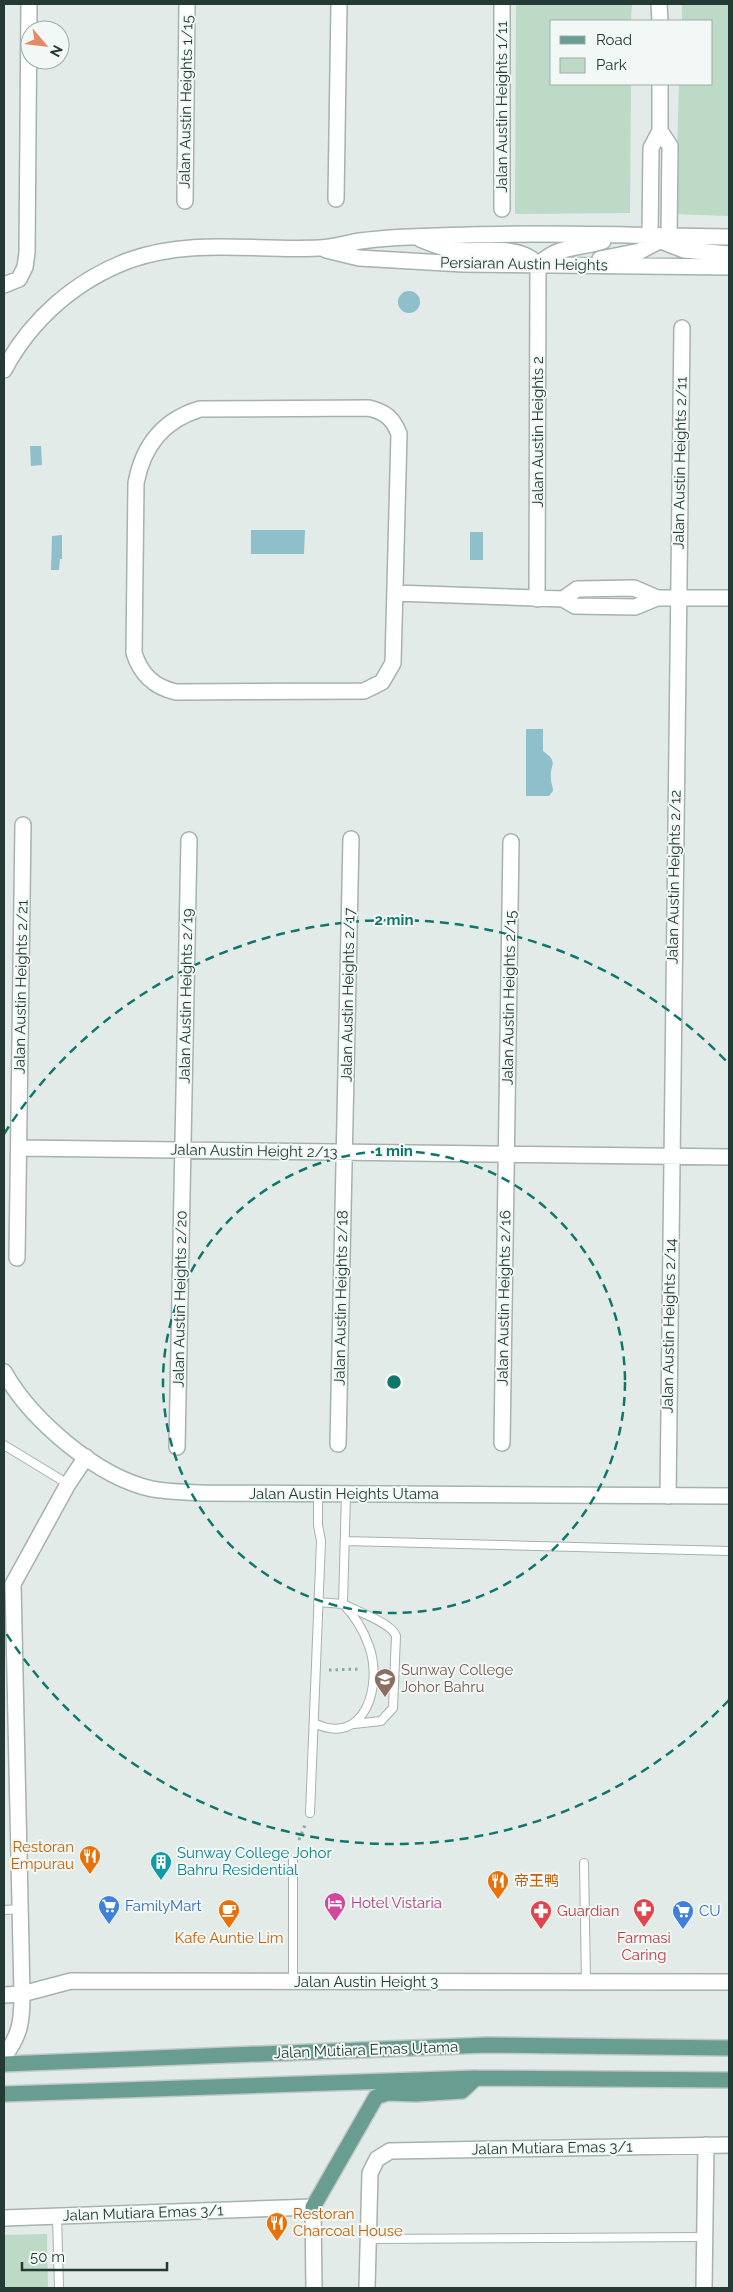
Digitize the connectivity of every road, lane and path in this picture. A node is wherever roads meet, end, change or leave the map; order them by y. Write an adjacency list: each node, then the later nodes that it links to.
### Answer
1 (29, 4): 20 (street)
2 (187, 4): 9 (street, Jalan Austin Heights 1/15)
3 (339, 4): 8 (street)
4 (502, 4): 10 (street, Jalan Austin Heights 1/11)
5 (659, 4): 6 (street)
6 (660, 20)
7 (660, 85): 14 (street)
8 (336, 199)
9 (185, 201)
10 (502, 209)
11 (620, 236): 13 (street, Persiaran Austin Heights); 14 (street, Persiaran Austin Heights); 17 (street)
12 (729, 237): 14 (street, Persiaran Austin Heights)
13 (418, 238): 15 (street, Persiaran Austin Heights); 17 (street)
14 (660, 238): 16 (street); 18 (street)
15 (320, 248): 17 (street, Persiaran Austin Heights); 22 (street, Persiaran Austin Heights)
16 (729, 254)
17 (538, 265): 18 (street, Persiaran Austin Heights); 25 (street, Jalan Austin Heights 2)
18 (577, 265): 19 (street, Persiaran Austin Heights)
19 (729, 267)
20 (4, 285)
21 (682, 328): 26 (street, Jalan Austin Heights 2/11)
22 (4, 370)
23 (395, 593): 23 (street); 25 (street)
24 (729, 598): 26 (street)
25 (537, 599): 26 (street)
26 (678, 599): 35 (street, Jalan Austin Heights 2/12)
27 (23, 825): 31 (street, Jalan Austin Heights 2/21)
28 (351, 839): 33 (street, Jalan Austin Heights 2/17)
29 (189, 840): 32 (street, Jalan Austin Heights 2/19)
30 (511, 842): 34 (street, Jalan Austin Heights 2/15)
31 (18, 1148): 32 (street, Jalan Austin Height 2/13); 37 (street, Jalan Austin Heights 2/21)
32 (183, 1151): 33 (street, Jalan Austin Height 2/13); 42 (street, Jalan Austin Heights 2/20)
33 (344, 1152): 34 (street, Jalan Austin Height 2/13); 40 (street, Jalan Austin Heights 2/18)
34 (506, 1153): 35 (street, Jalan Austin Height 2/13); 39 (street, Jalan Austin Heights 2/16)
35 (670, 1156): 36 (street, Jalan Austin Height 2/13); 47 (street, Jalan Austin Heights 2/14)
36 (729, 1157)
37 (17, 1258)
38 (4, 1372): 43 (street, Jalan Austin Heights Utama)
39 (502, 1443)
40 (338, 1444)
41 (4, 1445): 44 (lane)
42 (177, 1447)
43 (86, 1457): 44 (street); 45 (street, Jalan Austin Heights Utama)
44 (68, 1484): 55 (street)
45 (318, 1494): 46 (street, Jalan Austin Heights Utama); 51 (lane)
46 (346, 1494): 47 (street, Jalan Austin Heights Utama); 49 (lane)
47 (668, 1496): 48 (street, Jalan Austin Heights Utama)
48 (729, 1496)
49 (344, 1541): 50 (lane); 52 (lane)
50 (729, 1551)
51 (318, 1602): 52 (lane); 54 (lane)
52 (343, 1604): 53 (lane); 57 (lane)
53 (373, 1669): 54 (path); 57 (lane)
54 (316, 1671): 56 (lane)
55 (10, 1684): 61 (street)
56 (314, 1723): 57 (lane); 58 (lane)
57 (354, 1724)
58 (310, 1813)
59 (293, 1860): 65 (lane)
60 (584, 1864): 63 (lane)
61 (21, 1909): 62 (lane); 66 (street)
62 (4, 1910)
63 (586, 1981): 64 (street, Jalan Austin Height 3); 65 (street, Jalan Austin Height 3)
64 (729, 1982)
65 (293, 1983): 66 (street, Jalan Austin Height 3)
66 (22, 1994): 67 (street, Jalan Austin Height 3); 69 (street)
67 (4, 1995)
68 (729, 2048): 70 (main road, Jalan Mutiara Emas Utama)
69 (4, 2056)
70 (4, 2064)
71 (476, 2078): 72 (main road); 73 (main road); 76 (main road)
72 (729, 2080)
73 (4, 2094)
74 (706, 2145): 75 (street, Jalan Mutiara Emas 3/1); 79 (street); 80 (street, Jalan Mutiara Emas 3/1)
75 (729, 2145)
76 (313, 2207): 77 (street, Jalan Mutiara Emas 3/1); 82 (street)
77 (58, 2216): 78 (street, Jalan Mutiara Emas 3/1); 81 (lane)
78 (4, 2218)
79 (704, 2236): 80 (lane); 84 (street)
80 (368, 2239): 83 (street)
81 (59, 2288)
82 (314, 2288)
83 (367, 2288)
84 (704, 2288)

